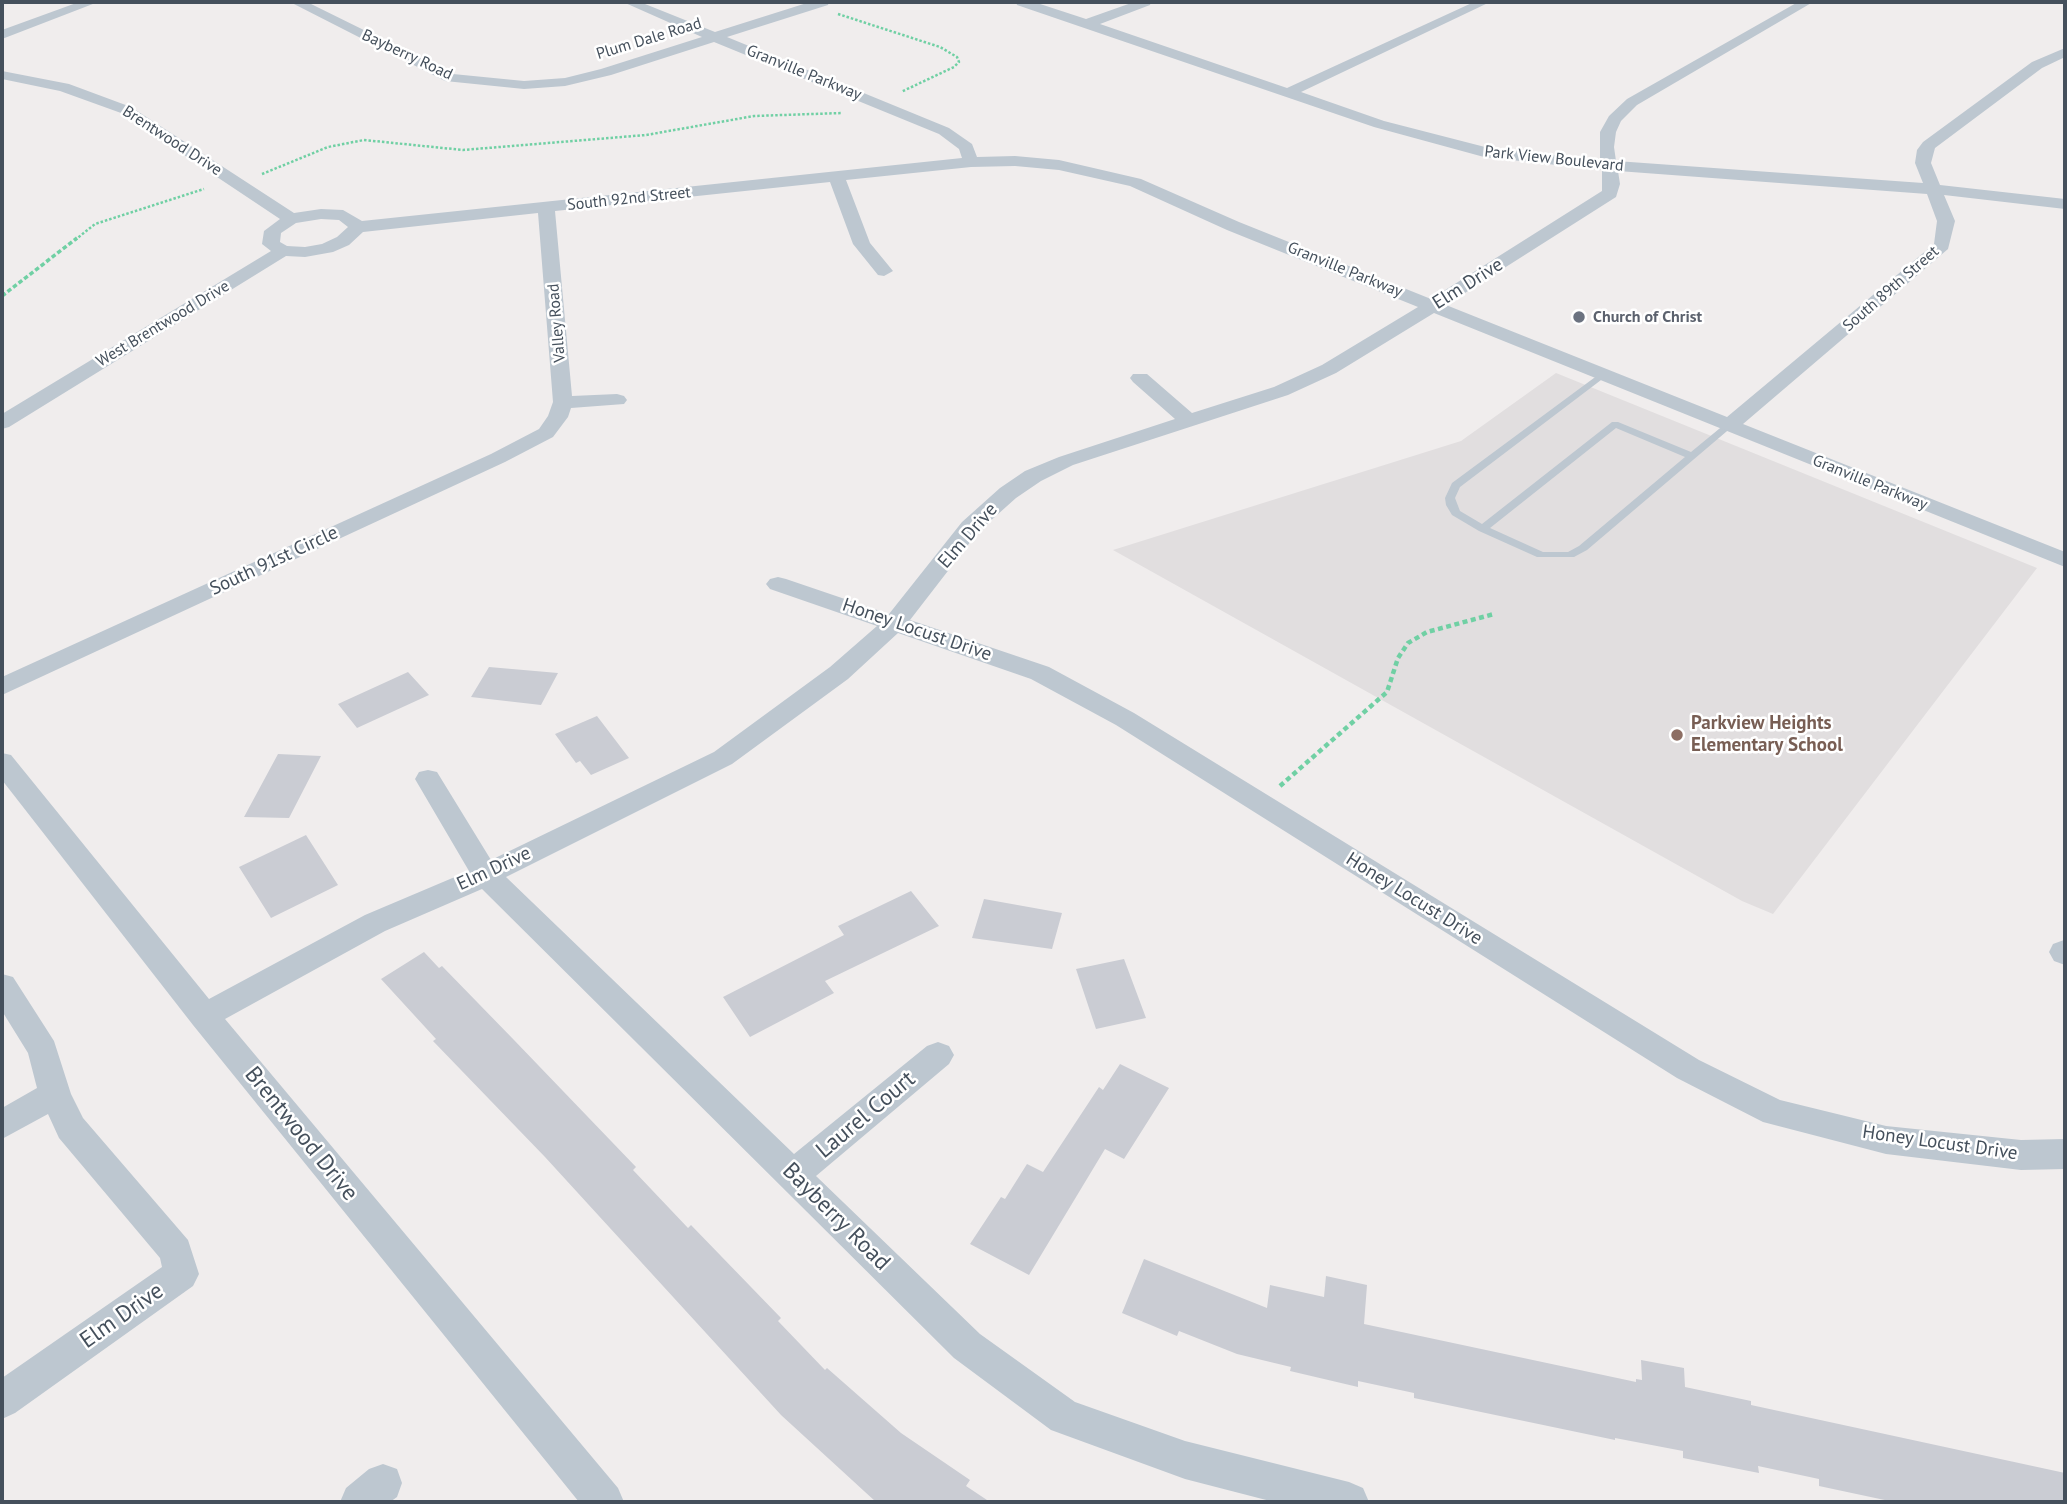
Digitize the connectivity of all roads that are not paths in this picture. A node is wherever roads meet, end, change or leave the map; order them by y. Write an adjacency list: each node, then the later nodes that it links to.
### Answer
1 (91, 2): 10 (street)
2 (298, 2): 14 (street, Bayberry Road)
3 (629, 2): 11 (street, Granville Parkway)
4 (1023, 2): 9 (street, Park View Boulevard)
5 (1145, 2): 9 (street)
6 (1484, 2): 15 (street)
7 (1807, 2): 17 (street, Elm Drive)
8 (828, 7): 11 (street, Plum Dale Road)
9 (1087, 24): 15 (street, Park View Boulevard)
10 (2, 35)
11 (715, 37): 14 (street, Plum Dale Road); 16 (street, Granville Parkway)
12 (2065, 52): 19 (street, South 89th Street)
13 (2, 75): 22 (street, Brentwood Drive)
14 (565, 82)
15 (1287, 93): 17 (street, Park View Boulevard)
16 (971, 162): 18 (street, South 92nd Street); 26 (street, Granville Parkway)
17 (1609, 166): 19 (street, Park View Boulevard); 26 (street, Elm Drive)
18 (836, 176): 21 (street, South 92nd Street); 25 (street)
19 (1932, 189): 20 (street, Park View Boulevard); 33 (street, South 89th Street)
20 (2065, 204)
21 (546, 208): 23 (street, South 92nd Street); 30 (street, Valley Road)
22 (291, 219): 23 (street, South 92nd Street); 24 (street)
23 (358, 227): 24 (street)
24 (283, 251): 32 (street, West Brentwood Drive)
25 (884, 271)
26 (1432, 306): 27 (street, Granville Parkway); 31 (street, Elm Drive)
27 (1602, 375): 33 (street, Granville Parkway); 36 (lane)
28 (1140, 377): 31 (street)
29 (617, 400): 30 (street)
30 (563, 402): 34 (street)
31 (1189, 421): 39 (street, Elm Drive)
32 (2, 423)
33 (1728, 426): 35 (lane); 37 (street, Granville Parkway)
34 (546, 433): 40 (street, South 91st Circle)
35 (1692, 456): 36 (lane); 36 (lane)
36 (1483, 529)
37 (2065, 560)
38 (778, 584): 39 (street, Honey Locust Drive)
39 (895, 621): 43 (street, Elm Drive); 49 (street, Honey Locust Drive)
40 (2, 687)
41 (2, 762): 45 (street, Brentwood Drive)
42 (428, 779): 43 (street, Bayberry Road)
43 (486, 874): 45 (street, Elm Drive); 50 (street, Bayberry Road)
44 (2, 986): 47 (street)
45 (204, 1016): 52 (street, Brentwood Drive)
46 (938, 1055): 50 (street, Laurel Court)
47 (55, 1094): 48 (street); 51 (street, Elm Drive)
48 (2, 1125)
49 (2065, 1154)
50 (793, 1175): 53 (street, Bayberry Road)
51 (2, 1400)
52 (604, 1502)
53 (1349, 1502)

